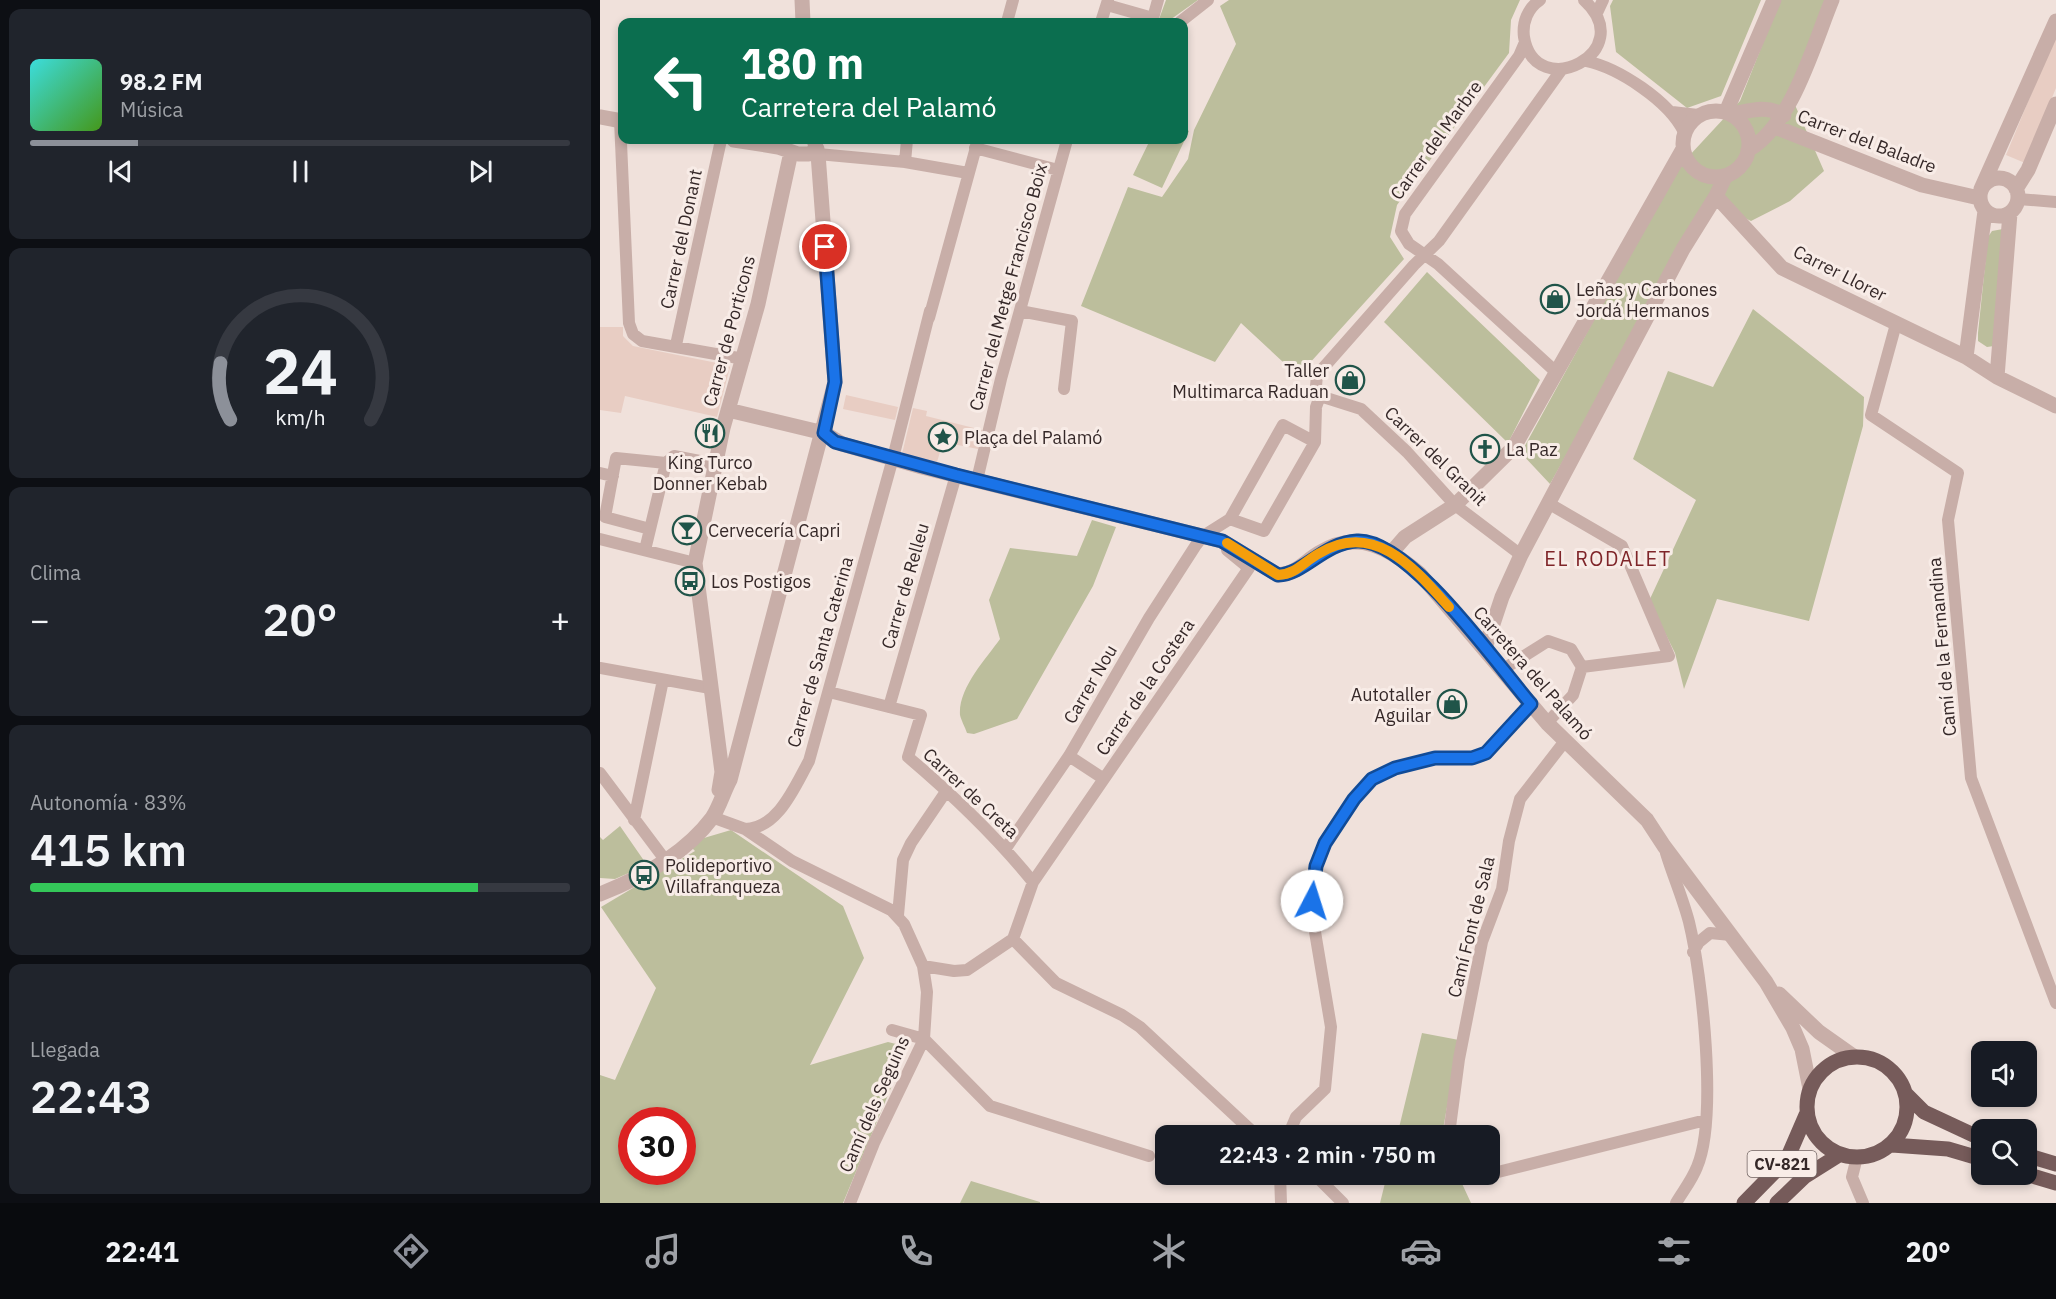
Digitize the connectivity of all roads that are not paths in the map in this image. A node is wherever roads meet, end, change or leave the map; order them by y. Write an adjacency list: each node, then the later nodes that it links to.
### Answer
1 (802, 0): 12 (street)
2 (1013, 0): 13 (street)
3 (1158, 0): 10 (street)
4 (1208, 0): 15 (street)
5 (1540, 0): 17 (street)
6 (1584, 0): 11 (street)
7 (1603, 0): 11 (street)
8 (1774, 0): 24 (street)
9 (1832, 0): 28 (street)
10 (1107, 3): 14 (street)
11 (1596, 15): 18 (street)
12 (803, 18)
13 (1008, 18)
14 (1102, 18)
15 (1185, 18)
16 (2056, 21): 45 (street)
17 (1525, 42): 21 (street); 48 (street, Carrer del Marbre)
18 (1598, 43): 19 (street); 20 (street)
19 (1586, 61): 20 (street); 21 (street)
20 (1611, 67): 23 (street)
21 (1562, 69): 48 (street)
22 (2056, 104): 43 (street)
23 (1672, 112): 25 (street); 29 (street)
24 (1729, 113): 25 (street); 28 (street, Carrer del Baladre); 38 (street)
25 (1698, 115): 29 (street)
26 (600, 117): 27 (street)
27 (618, 120)
28 (1780, 121): 38 (street); 45 (street, Carrer del Baladre)
29 (1684, 132): 37 (street)
30 (622, 144): 51 (street)
31 (720, 144): 51 (street, Carrer del Donant)
32 (907, 144): 39 (street)
33 (976, 144): 40 (street); 41 (street, Carrer de Santa Caterina)
34 (1066, 144): 40 (street, Carrer del Metge Francisco Boix)
35 (787, 145): 36 (street); 53 (street, Carrer de Porticons)
36 (816, 148): 39 (street); 60 (street)
37 (1683, 148): 42 (street); 54 (street)
38 (1748, 150): 42 (street)
39 (905, 162): 41 (street)
40 (1058, 170): 49 (street, Carrer del Metge Francisco Boix)
41 (968, 173): 62 (street, Carrer de Santa Caterina)
42 (1725, 177): 44 (street)
43 (2017, 194): 45 (street); 46 (street); 47 (street)
44 (1716, 196): 50 (street, Carrer Llorer); 69 (street)
45 (1982, 200): 47 (street); 52 (street)
46 (2056, 202)
47 (2010, 213): 55 (street)
48 (1427, 255): 54 (street); 57 (street)
49 (1020, 311): 56 (street); 68 (street, Carrer del Metge Francisco Boix)
50 (1896, 324): 52 (street, Carrer Llorer); 116 (street, Camí de la Fernandina)
51 (676, 345): 53 (street)
52 (1966, 357): 55 (street, Carrer Llorer)
53 (744, 359): 59 (street, Carrer de Porticons)
54 (1556, 372): 70 (street)
55 (1997, 377): 58 (street, Carrer Llorer)
56 (1064, 389)
57 (1320, 396): 61 (street); 70 (street, Carrer del Granit)
58 (2056, 406)
59 (728, 410): 60 (street); 64 (street, Carrer de Porticons)
60 (824, 433): 62 (street); 91 (street)
61 (1315, 442): 71 (street); 71 (street)
62 (893, 458): 66 (street); 85 (street, Carrer de Santa Caterina)
63 (666, 463): 64 (street); 67 (street); 72 (street)
64 (715, 464): 78 (street, Carrer de Porticons)
65 (600, 473): 67 (street)
66 (956, 475): 68 (street); 87 (street, Carrer de Relleu)
67 (613, 476): 72 (street)
68 (977, 480): 73 (street)
69 (1548, 503): 77 (street); 80 (street)
70 (1455, 504): 76 (street); 77 (street, Carrer del Granit)
71 (1230, 519): 73 (street)
72 (650, 529): 75 (street)
73 (1203, 536): 76 (street, Carretera del Palamó); 92 (street, Carrer Nou); 94 (street, Carrer de la Costera)
74 (600, 539): 75 (street)
75 (645, 550): 78 (street)
76 (1392, 552): 79 (street, Carretera del Palamó)
77 (1521, 555): 79 (street)
78 (695, 563): 84 (street, Carrer de Porticons)
79 (1485, 648): 82 (street, Carretera del Palamó)
80 (1582, 667): 82 (street); 88 (street)
81 (600, 668): 83 (street)
82 (1502, 670): 86 (street, Carretera del Palamó)
83 (663, 680): 84 (street); 97 (street)
84 (710, 688): 90 (street, Carrer de Porticons)
85 (829, 692): 87 (street); 98 (street, Carrer de Santa Caterina)
86 (1531, 704): 88 (street, Carretera del Palamó); 125 (street)
87 (890, 707): 95 (street, Carrer de Creta)
88 (1547, 723): 89 (street, Carretera del Palamó)
89 (1565, 741): 100 (street, Carretera del Palamó); 126 (street, Camí Font de Sala)
90 (718, 745): 91 (street); 96 (street, Carrer de Porticons)
91 (738, 747): 96 (street)
92 (1069, 756): 94 (street); 102 (street, Carrer Nou)
93 (600, 773): 97 (street)
94 (1104, 780): 104 (street, Carrer de la Costera)
95 (947, 790): 102 (street, Carrer de Creta); 107 (street)
96 (715, 811): 99 (street); 103 (street)
97 (634, 820): 103 (street)
98 (768, 822): 99 (street); 101 (street)
99 (745, 829): 101 (street)
100 (1664, 846): 111 (street, Carretera del Palamó); 113 (street)
101 (773, 848): 109 (street)
102 (1006, 848): 104 (street, Carrer de Creta)
103 (666, 861): 105 (street)
104 (1033, 882): 112 (street, Carrer de la Costera)
105 (621, 883): 106 (street); 108 (street)
106 (600, 885)
107 (900, 891): 109 (street); 110 (street)
108 (600, 894)
109 (880, 903): 110 (street)
110 (898, 915): 114 (street, Camí dels Seguins)
111 (1731, 935): 113 (street); 115 (street, Carretera del Palamó)
112 (1013, 939): 114 (street); 124 (street)
113 (1693, 952): 123 (street)
114 (922, 966): 118 (street, Camí dels Seguins)
115 (1766, 982): 119 (street, Carretera del Palamó); 120 (street, Carretera del Palamó)
116 (2056, 1003)
117 (892, 1030): 118 (street)
118 (924, 1039): 130 (street); 140 (street, Camí dels Seguins)
119 (1853, 1056): 120 (main road, CV-821); 121 (main road)
120 (1810, 1089): 122 (main road, CV-821)
121 (1906, 1094): 127 (main road); 128 (main road)
122 (1806, 1115): 129 (main road, CV-821); 144 (main road, CV-821)
123 (1706, 1120): 135 (street); 143 (street)
124 (1245, 1125)
125 (1293, 1125)
126 (1450, 1125)
127 (1971, 1134)
128 (1892, 1145): 131 (main road, CV-821); 132 (main road, CV-821)
129 (1839, 1155): 132 (main road, CV-821); 145 (main road, CV-821)
130 (1149, 1156)
131 (1971, 1156)
132 (1857, 1157): 146 (street)
133 (2037, 1158): 134 (main road)
134 (2055, 1162)
135 (1500, 1171)
136 (2037, 1177): 137 (main road)
137 (2056, 1183)
138 (1280, 1185): 141 (street)
139 (1325, 1185): 142 (street)
140 (850, 1203)
141 (1281, 1203)
142 (1343, 1203)
143 (1676, 1203)
144 (1744, 1203)
145 (1777, 1203)
146 (1863, 1203)

